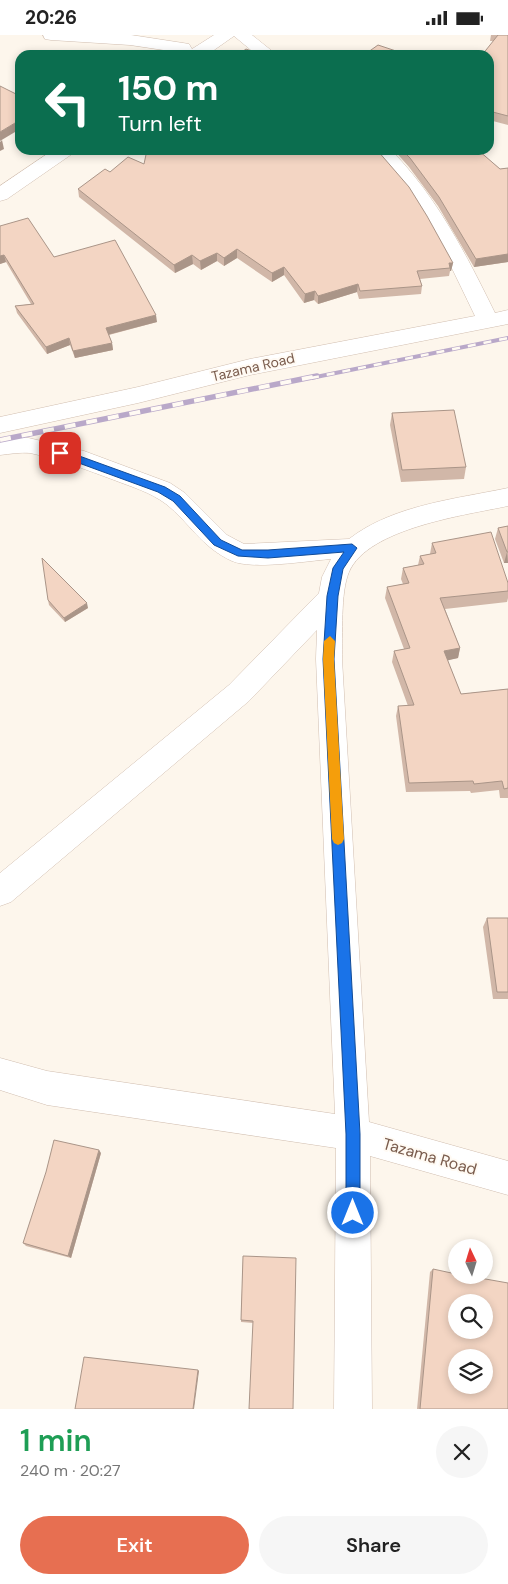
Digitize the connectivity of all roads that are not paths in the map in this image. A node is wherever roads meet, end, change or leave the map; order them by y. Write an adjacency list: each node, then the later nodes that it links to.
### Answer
1 (51, 35): 4 (street)
2 (226, 35): 5 (street)
3 (241, 35): 6 (street)
4 (184, 50)
5 (203, 50)
6 (261, 50)
7 (58, 155): 9 (street)
8 (385, 155): 10 (street)
9 (0, 194)
10 (498, 319): 11 (street, Tazama Road)
11 (0, 425)
12 (0, 447): 14 (street)
13 (508, 497): 14 (street)
14 (352, 548): 15 (street)
15 (332, 596): 16 (street); 18 (street)
16 (0, 892)
17 (0, 1074): 18 (street, Tazama Road)
18 (353, 1134): 19 (street, Tazama Road); 20 (street)
19 (508, 1178)
20 (353, 1409)

